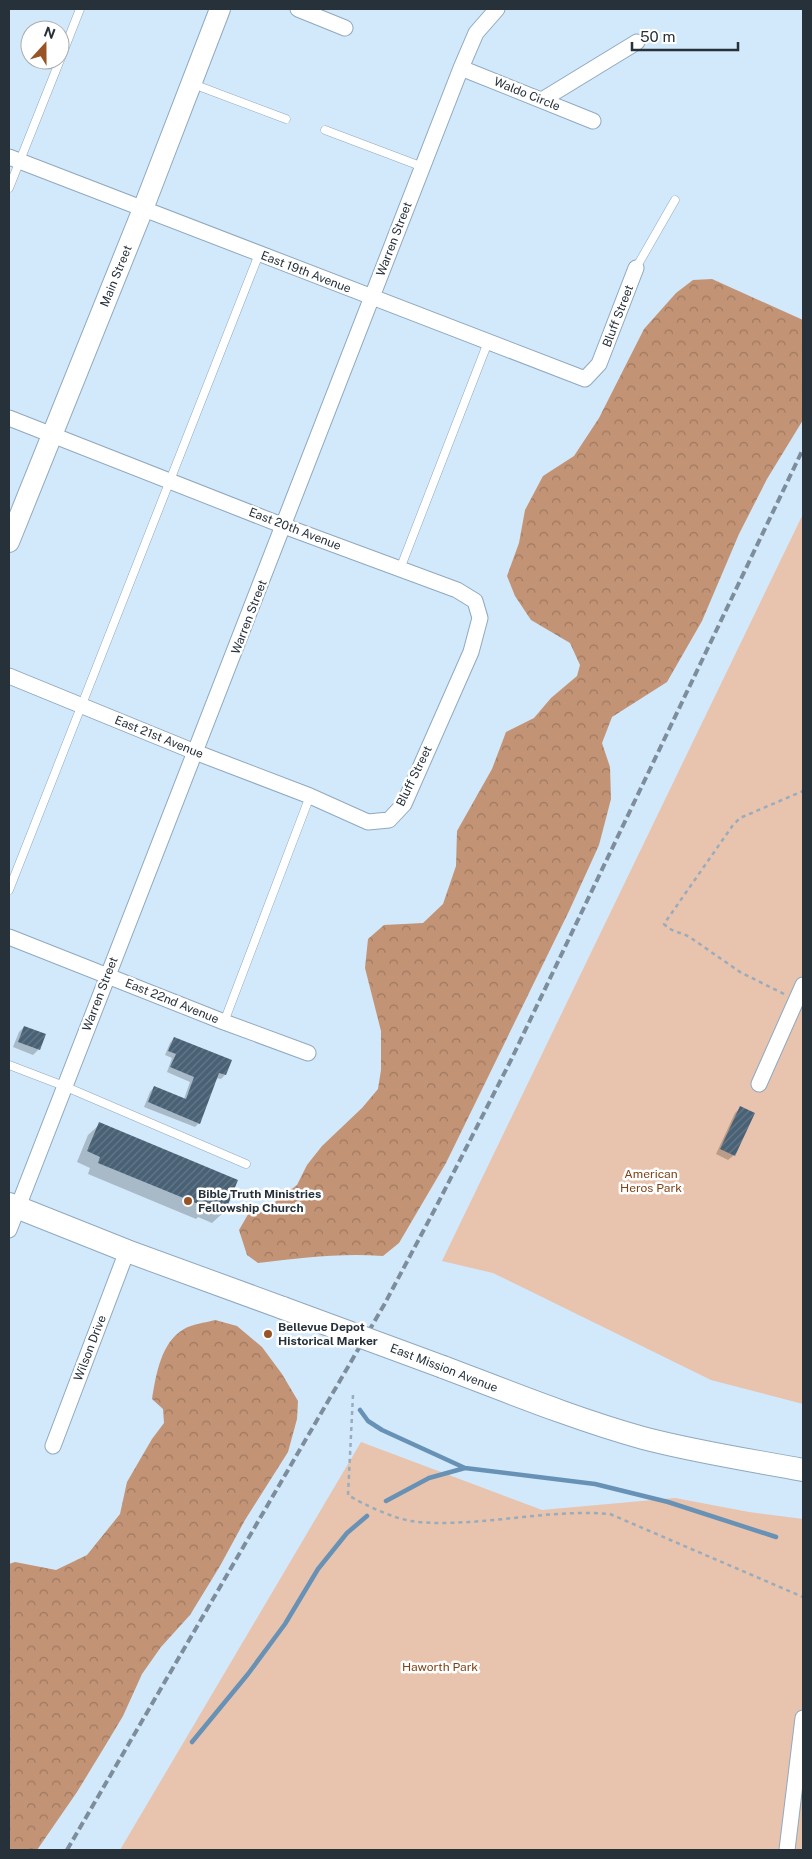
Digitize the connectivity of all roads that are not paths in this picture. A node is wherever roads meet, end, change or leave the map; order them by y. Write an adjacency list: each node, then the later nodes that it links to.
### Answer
1 (80, 9): 6 (lane)
2 (220, 9): 10 (street, Main Street)
3 (298, 9): 5 (street)
4 (497, 9): 8 (street, Warren Street)
5 (345, 28)
6 (70, 34)
7 (638, 42): 11 (street)
8 (461, 68): 11 (street, Waldo Circle); 16 (street, Warren Street)
9 (55, 70): 15 (lane)
10 (191, 84): 12 (lane); 19 (street, Main Street)
11 (542, 100): 13 (street, Waldo Circle)
12 (286, 119)
13 (593, 121)
14 (325, 130): 16 (lane)
15 (14, 159): 17 (lane); 19 (street, East 19th Avenue)
16 (422, 167): 22 (street, Warren Street)
17 (9, 188)
18 (675, 200): 21 (lane)
19 (143, 209): 20 (street, East 19th Avenue); 26 (street, Main Street)
20 (259, 254): 22 (street, East 19th Avenue); 27 (lane)
21 (636, 268): 24 (street, Bluff Street)
22 (371, 298): 23 (street, East 19th Avenue); 28 (street, Warren Street)
23 (488, 342): 24 (street, East 19th Avenue); 30 (lane)
24 (600, 364)
25 (9, 418): 26 (street, East 20th Avenue)
26 (52, 435): 27 (street, East 20th Avenue); 29 (street, Main Street)
27 (169, 481): 28 (street, East 20th Avenue); 32 (lane)
28 (284, 526): 30 (street, East 20th Avenue); 34 (street, Warren Street)
29 (9, 542)
30 (400, 569): 33 (street, East 20th Avenue)
31 (9, 676): 32 (street, East 21st Avenue)
32 (82, 706): 34 (street, East 21st Avenue); 36 (lane)
33 (447, 707): 35 (street, Bluff Street)
34 (196, 752): 35 (street, East 21st Avenue); 38 (street, Warren Street)
35 (310, 796): 40 (lane)
36 (9, 890)
37 (9, 937): 38 (street, East 22nd Avenue)
38 (107, 975): 40 (street, East 22nd Avenue); 44 (street, Warren Street)
39 (803, 985): 43 (street)
40 (224, 1022): 41 (street, East 22nd Avenue)
41 (308, 1053)
42 (9, 1065): 44 (lane)
43 (759, 1084)
44 (64, 1086): 45 (lane); 46 (street, Warren Street)
45 (246, 1164)
46 (13, 1206): 47 (street, Warren Street); 48 (main road, East Mission Avenue)
47 (9, 1230)
48 (127, 1251): 49 (street, Wilson Drive); 50 (main road, East Mission Avenue, bridge)
49 (53, 1446)
50 (803, 1470)
51 (803, 1718): 52 (street)
52 (787, 1850)

